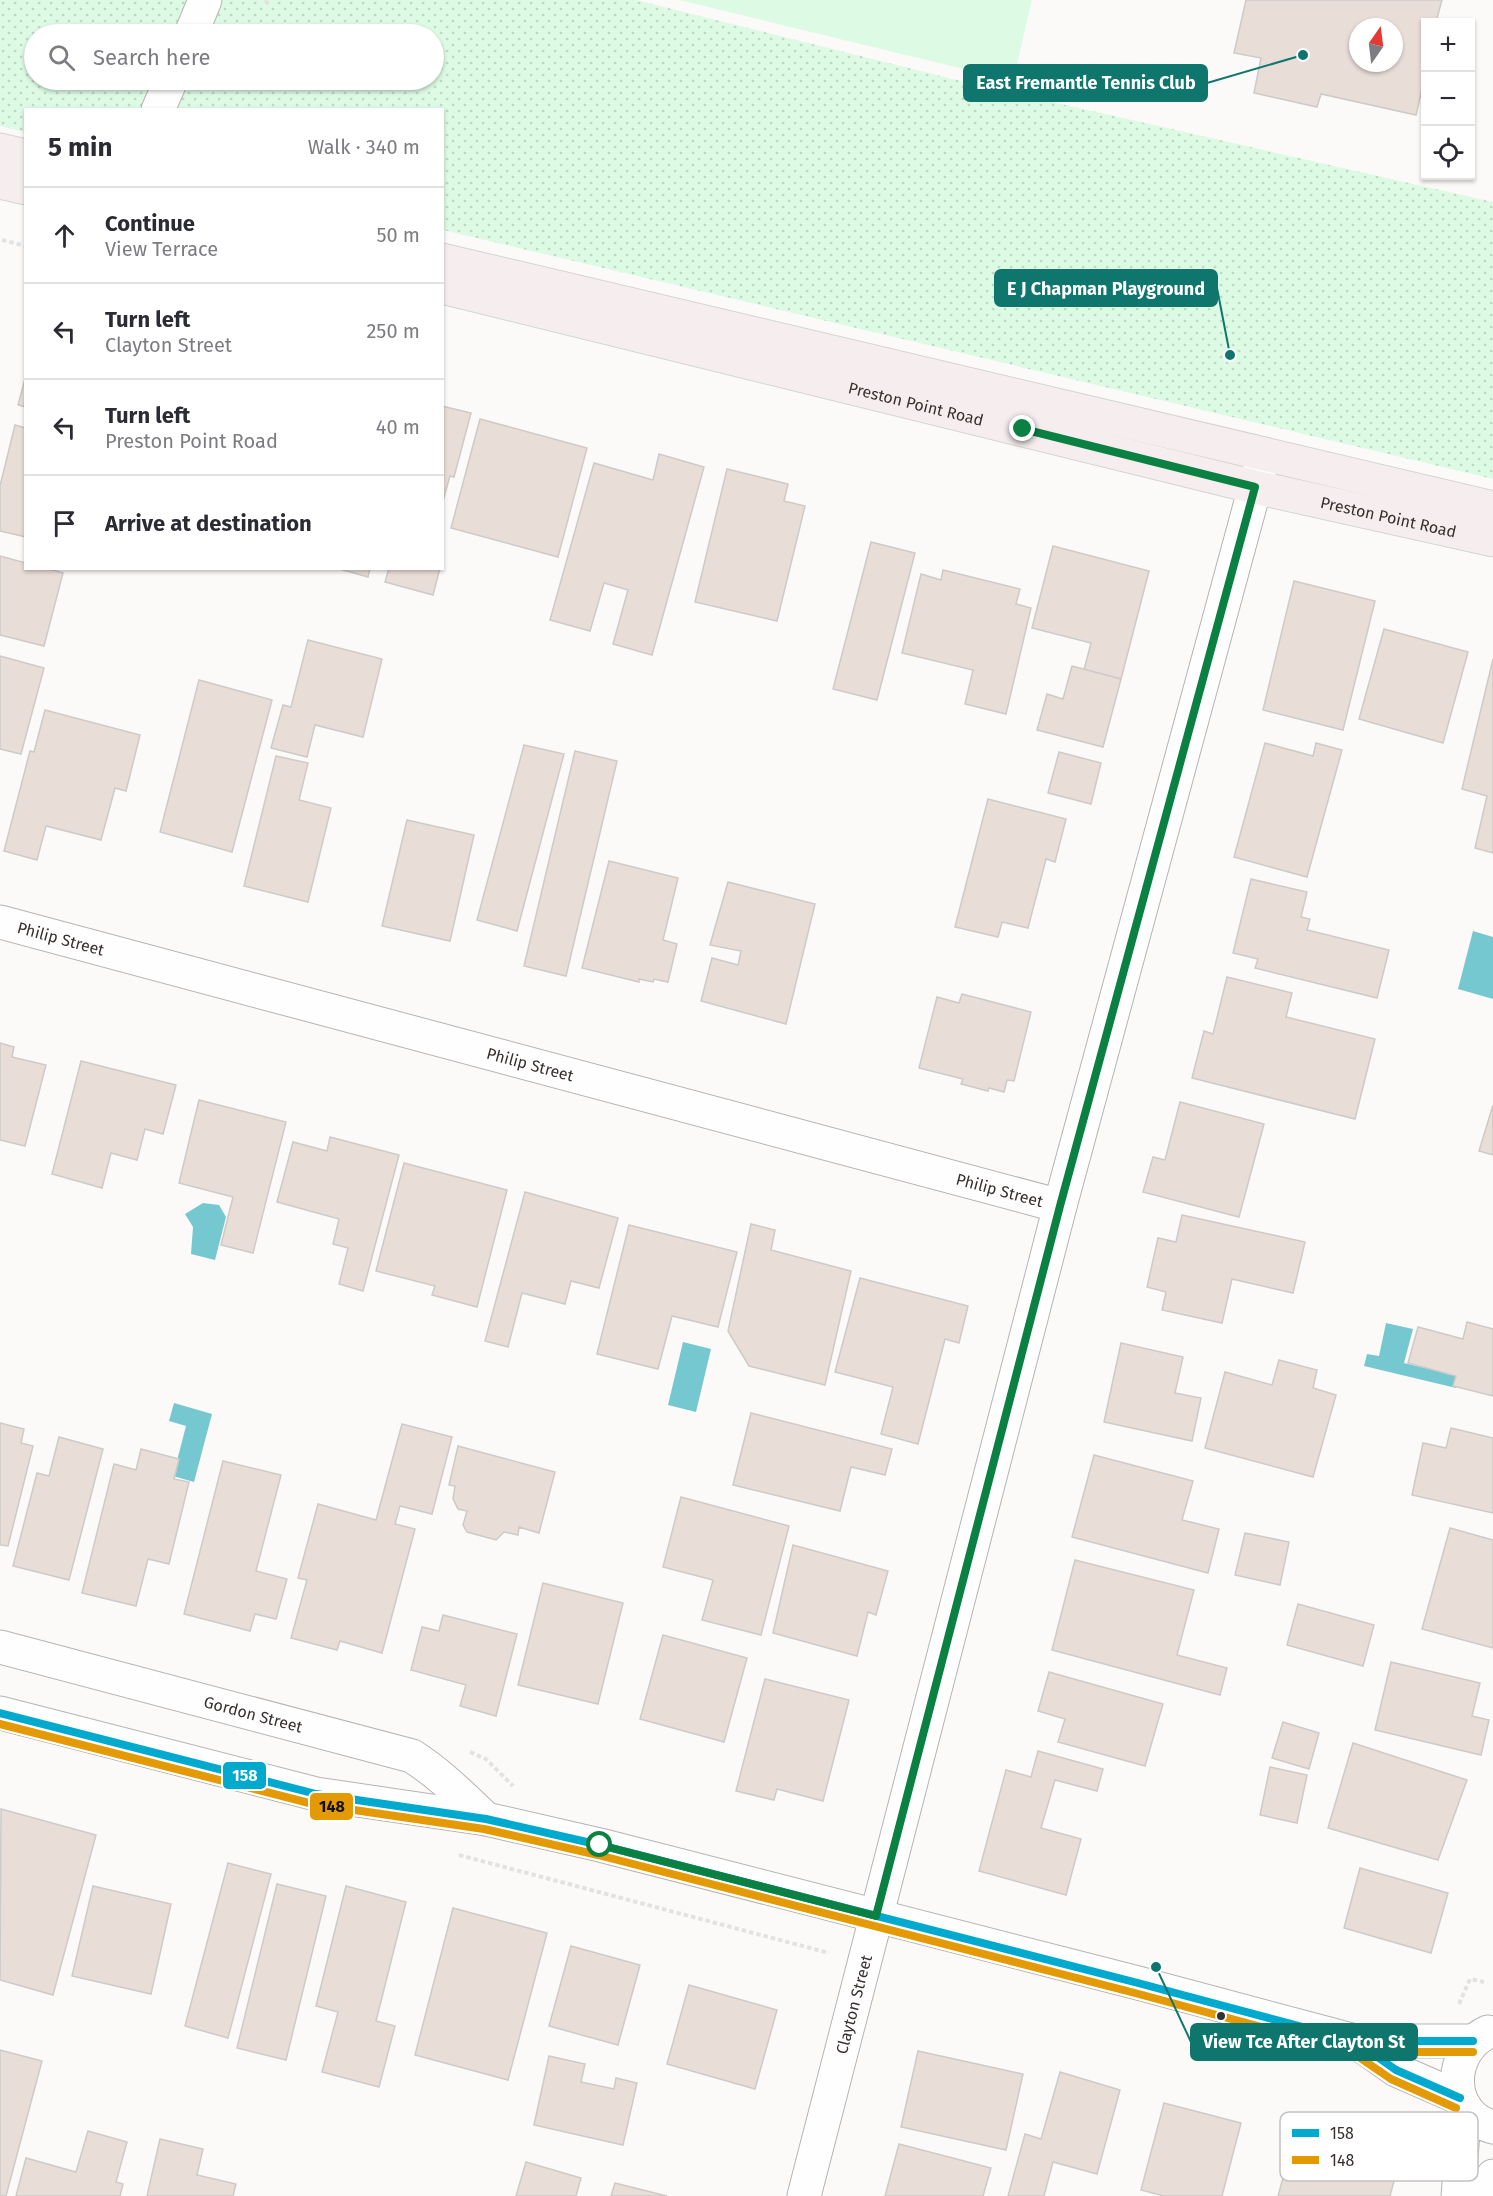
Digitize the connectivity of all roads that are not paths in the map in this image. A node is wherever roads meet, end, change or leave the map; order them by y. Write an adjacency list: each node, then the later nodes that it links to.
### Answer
1 (206, 0): 2 (street)
2 (195, 24)
3 (167, 90): 4 (street)
4 (159, 108)
5 (0, 150): 6 (main road)
6 (24, 156)
7 (0, 182): 8 (main road)
8 (24, 188)
9 (444, 260): 11 (main road, Preston Point Road)
10 (444, 287): 12 (main road, Preston Point Road)
11 (1264, 454): 12 (street, Clayton Street); 13 (main road, Preston Point Road)
12 (1255, 487): 14 (main road, Preston Point Road); 16 (street, Clayton Street)
13 (1493, 508)
14 (1493, 540)
15 (0, 922): 16 (street, Philip Street)
16 (1060, 1206): 20 (street, Clayton Street)
17 (0, 1647): 19 (street, Gordon Street)
18 (0, 1713): 19 (street)
19 (486, 1820): 20 (street)
20 (876, 1916): 22 (street); 30 (street, Clayton Street)
21 (1488, 2032): 22 (street); 23 (street)
22 (1355, 2042): 23 (street)
23 (1463, 2102): 24 (street); 25 (street)
24 (1462, 2112)
25 (1471, 2112)
26 (1478, 2119): 27 (street)
27 (1493, 2127)
28 (1493, 2176): 32 (street)
29 (1459, 2181): 31 (street)
30 (804, 2196)
31 (1458, 2196)
32 (1481, 2196)

